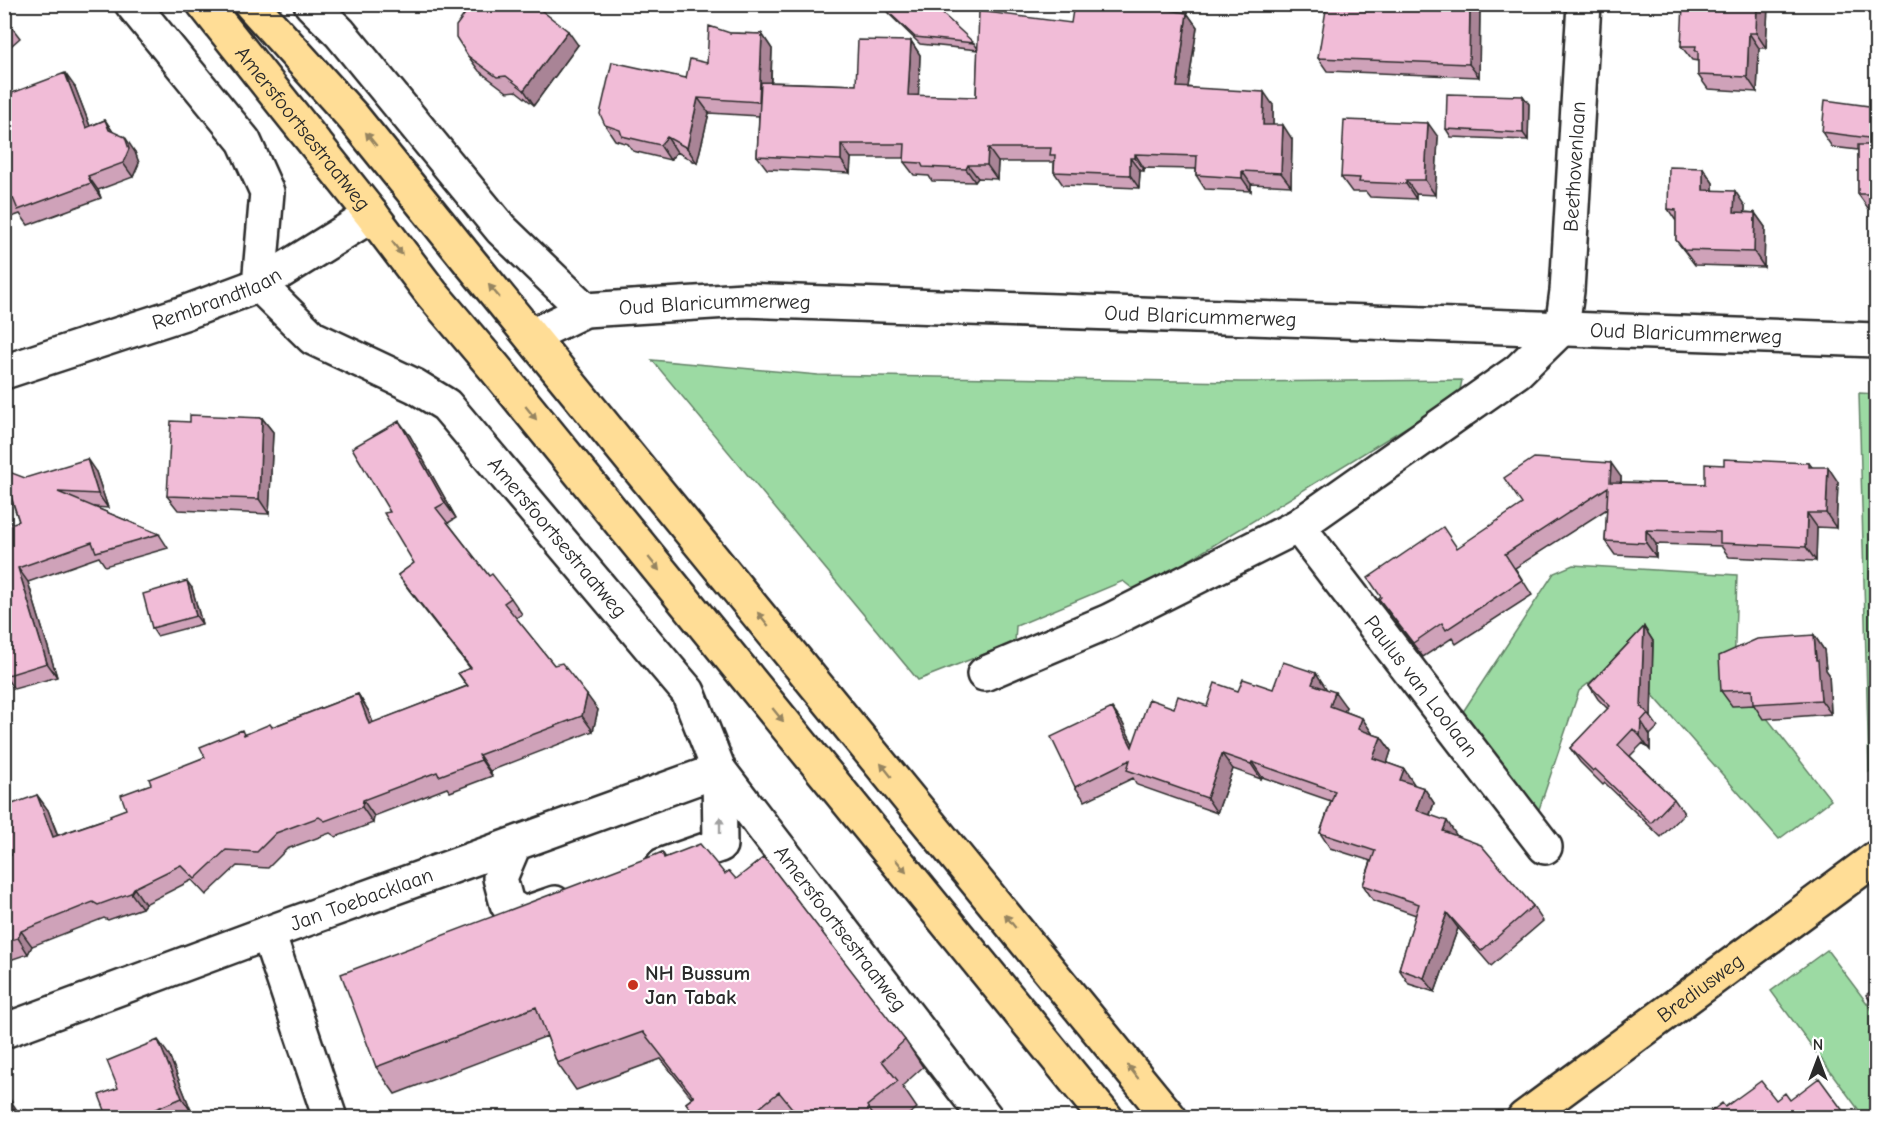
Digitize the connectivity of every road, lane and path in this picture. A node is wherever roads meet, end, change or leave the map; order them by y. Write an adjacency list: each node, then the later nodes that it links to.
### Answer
1 (132, 4): 8 (street)
2 (204, 4): 7 (main road, Amersfoortsestraatweg)
3 (251, 4): 6 (main road, Amersfoortsestraatweg, one-way to 3)
4 (311, 4): 9 (street)
5 (1584, 4): 10 (street, Beethovenlaan)
6 (411, 188): 7 (main road, Rembrandtlaan); 11 (main road, Amersfoortsestraatweg, one-way to 6)
7 (372, 215): 8 (street, Rembrandtlaan); 26 (main road, Amersfoortsestraatweg, one-way to 26)
8 (259, 285): 13 (street, Rembrandtlaan); 16 (street, Amersfoortsestraatweg)
9 (585, 310): 10 (street, Oud Blaricummerweg); 11 (street, Oud Blaricummerweg)
10 (1562, 328): 12 (street, Oud Blaricummerweg); 14 (street)
11 (531, 336): 27 (main road, Amersfoortsestraatweg, one-way to 11)
12 (1876, 340)
13 (4, 372)
14 (1298, 526): 15 (street); 18 (street, Paulus van Loolaan)
15 (984, 674)
16 (719, 770): 17 (street, Jan Toebacklaan); 20 (street, one-way to 16); 25 (street, Amersfoortsestraatweg)
17 (514, 845): 21 (street); 22 (street, Jan Toebacklaan)
18 (1545, 848)
19 (1876, 858): 28 (main road, Brediusweg)
20 (632, 876)
21 (578, 895)
22 (268, 933): 23 (street, Jan Toebacklaan); 24 (street)
23 (4, 1031)
24 (330, 1118)
25 (986, 1118)
26 (1106, 1118)
27 (1170, 1118)
28 (1524, 1118)

